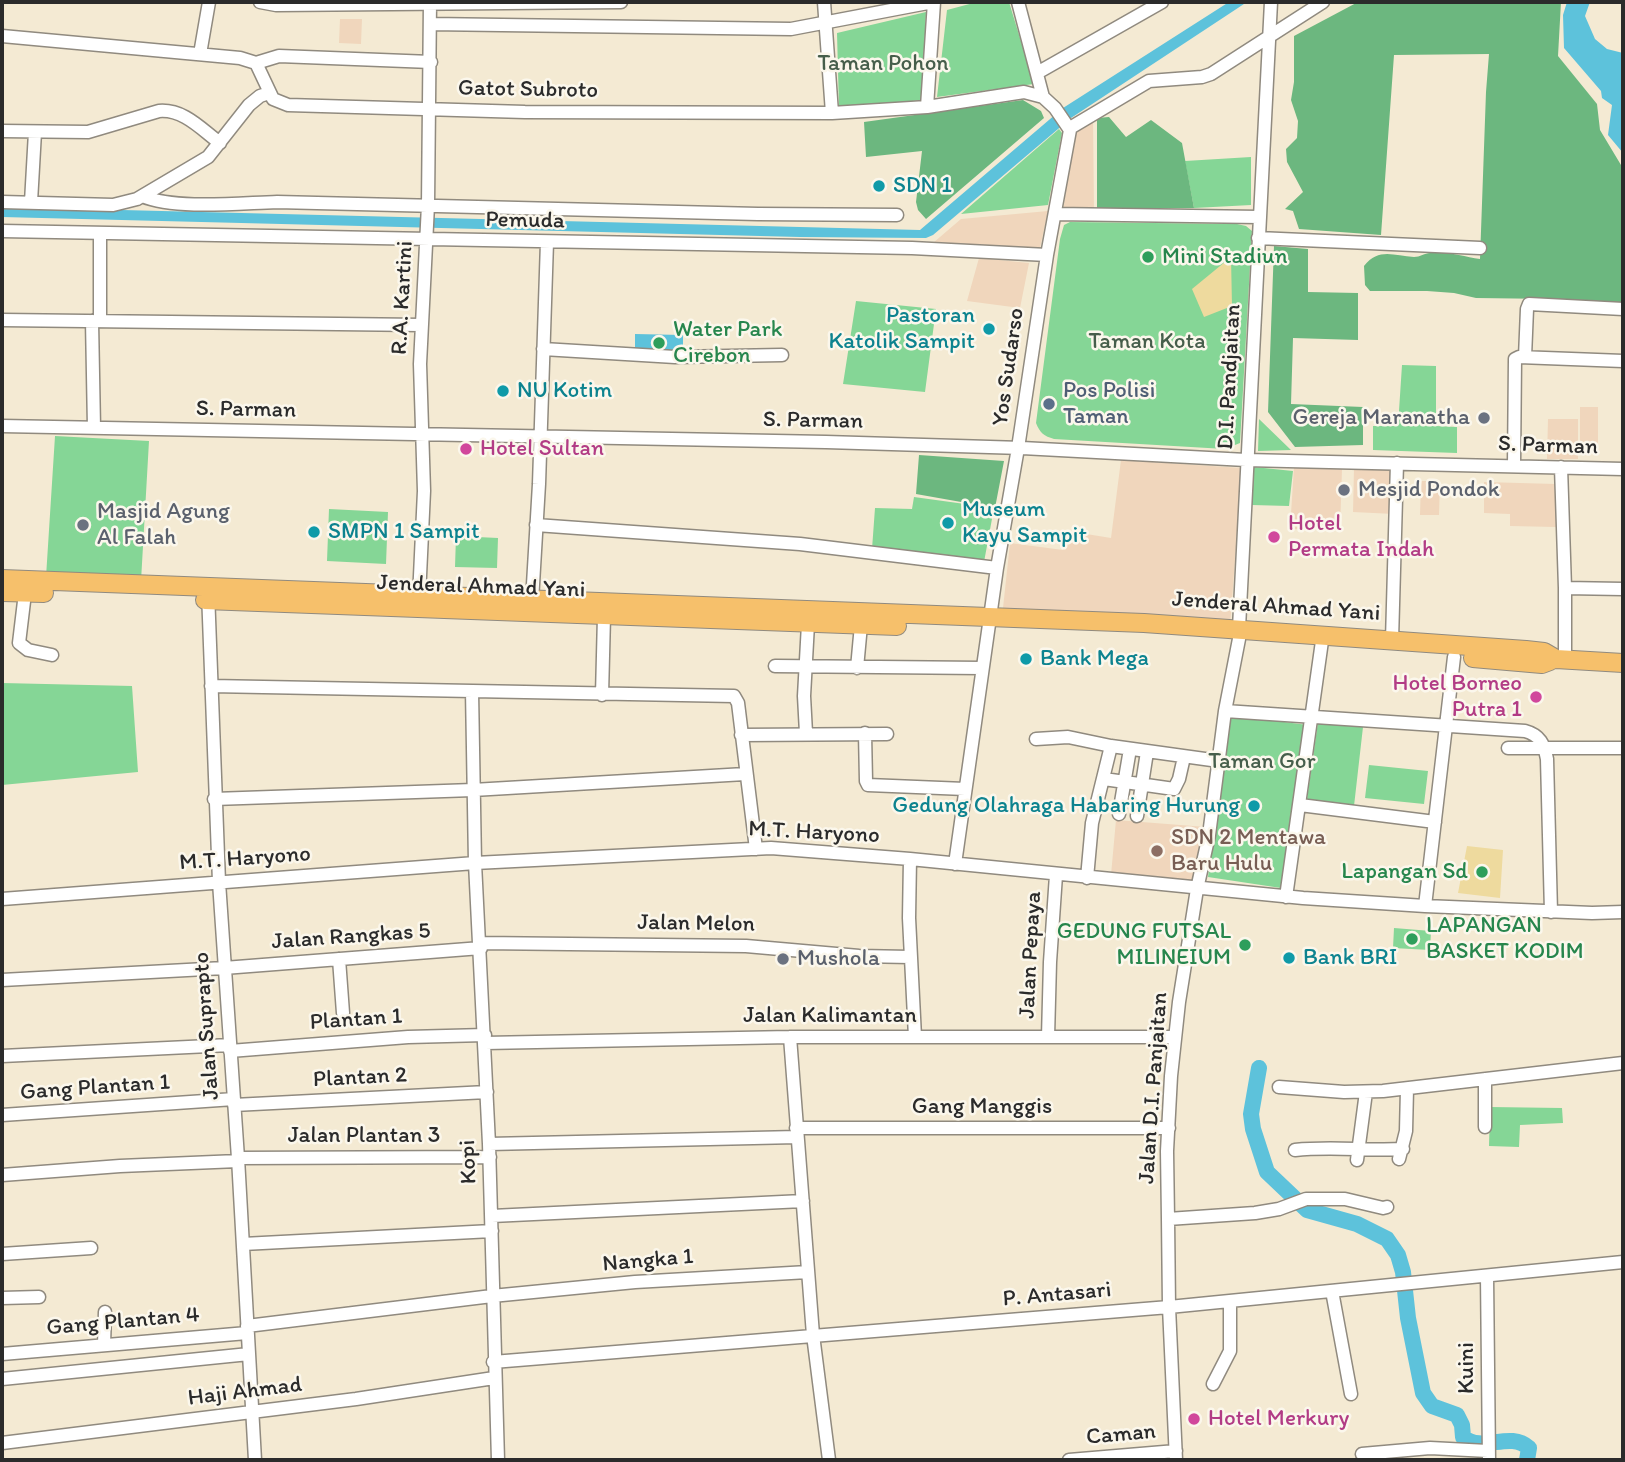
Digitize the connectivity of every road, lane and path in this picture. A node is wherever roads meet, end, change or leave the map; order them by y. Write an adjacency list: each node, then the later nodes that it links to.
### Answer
1 (209, 2): 15 (street)
2 (260, 2): 10 (street)
3 (621, 2): 10 (street)
4 (824, 2): 12 (street)
5 (933, 2): 12 (street); 21 (street)
6 (1018, 2): 18 (street)
7 (1162, 2): 18 (street)
8 (1271, 2): 13 (street, D.I. Pandjaitan)
9 (1322, 2): 13 (street)
10 (430, 3): 11 (street, R.A. Kartini)
11 (430, 24): 12 (street); 16 (street, R.A. Kartini)
12 (827, 24): 23 (street)
13 (1268, 35): 24 (street); 34 (street, D.I. Pandjaitan)
14 (2, 36): 15 (street)
15 (200, 54): 17 (street)
16 (431, 62): 17 (street); 22 (street, R.A. Kartini)
17 (256, 63): 19 (street)
18 (1037, 73): 20 (street)
19 (269, 93): 22 (street, Gatot Subroto); 27 (street)
20 (1043, 97): 21 (street, Gatot Subroto); 24 (street)
21 (927, 107): 23 (street, Gatot Subroto)
22 (431, 109): 23 (street, Gatot Subroto); 31 (street, R.A. Kartini)
23 (832, 113)
24 (1068, 126): 32 (street, Yos Sudarso)
25 (2, 131): 26 (street)
26 (34, 132): 27 (street); 30 (street)
27 (220, 143): 28 (street)
28 (142, 196): 30 (street); 31 (street)
29 (2, 202): 30 (street)
30 (32, 202)
31 (428, 207): 33 (street); 37 (street, R.A. Kartini)
32 (1056, 214): 34 (street); 41 (street, Yos Sudarso)
33 (897, 215)
34 (1259, 217): 38 (street, D.I. Pandjaitan)
35 (2, 230): 36 (street, Pemuda)
36 (100, 233): 37 (street, Pemuda); 44 (street)
37 (426, 237): 39 (street, Pemuda); 45 (street, R.A. Kartini)
38 (1258, 238): 40 (street); 55 (street, D.I. Pandjaitan)
39 (547, 242): 41 (street, Pemuda); 46 (street)
40 (1480, 248)
41 (1047, 255): 54 (street, Yos Sudarso)
42 (1623, 309): 48 (street)
43 (2, 320): 44 (street)
44 (96, 321): 45 (street); 51 (street)
45 (422, 325): 52 (street, R.A. Kartini)
46 (543, 349): 47 (street); 53 (street)
47 (782, 355)
48 (1525, 357): 49 (street); 57 (street)
49 (1623, 361)
50 (2, 426): 51 (street, S. Parman)
51 (94, 428): 52 (street, S. Parman)
52 (421, 435): 53 (street, S. Parman); 68 (street, R.A. Kartini)
53 (540, 437): 54 (street, S. Parman); 60 (street)
54 (1018, 448): 55 (street, S. Parman); 61 (street, Yos Sudarso)
55 (1246, 460): 56 (street, S. Parman); 75 (street, D.I. Pandjaitan)
56 (1397, 463): 57 (street, S. Parman); 77 (street)
57 (1514, 466): 58 (street, S. Parman)
58 (1561, 467): 59 (street, S. Parman); 63 (street)
59 (1623, 469)
60 (536, 525): 61 (street); 69 (street)
61 (997, 568): 73 (street, Yos Sudarso)
62 (2, 579): 67 (highway, Jenderal Ahmad Yani)
63 (1565, 588): 64 (street); 80 (street)
64 (1623, 589)
65 (2, 592): 66 (highway, Jenderal Ahmad Yani)
66 (25, 593): 67 (highway, Jenderal Ahmad Yani); 78 (street)
67 (208, 594): 68 (highway, Jenderal Ahmad Yani); 70 (highway, Jenderal Ahmad Yani); 86 (street, Jalan Suprapto)
68 (419, 597): 69 (highway, Jenderal Ahmad Yani)
69 (532, 601): 71 (highway, Jenderal Ahmad Yani)
70 (604, 616): 72 (highway, Jenderal Ahmad Yani); 88 (street)
71 (955, 622): 73 (highway); 74 (highway, Jenderal Ahmad Yani)
72 (808, 624): 74 (highway, Jenderal Ahmad Yani); 83 (street)
73 (989, 624): 75 (highway, Jenderal Ahmad Yani); 75 (highway, Jenderal Ahmad Yani); 85 (street, Yos Sudarso)
74 (861, 625): 84 (street)
75 (1239, 633): 76 (highway, Jenderal Ahmad Yani); 89 (street, Jalan D.I. Panjaitan)
76 (1323, 639): 77 (highway, Jenderal Ahmad Yani); 79 (highway, Jenderal Ahmad Yani); 90 (street)
77 (1392, 640): 80 (highway, Jenderal Ahmad Yani)
78 (52, 655)
79 (1454, 657): 80 (highway, Jenderal Ahmad Yani); 91 (street)
80 (1561, 660): 81 (highway, Jenderal Ahmad Yani)
81 (1623, 663)
82 (775, 666): 83 (street)
83 (805, 667): 84 (street); 92 (street)
84 (857, 668): 85 (street)
85 (982, 668): 109 (street, Yos Sudarso)
86 (211, 686): 87 (street); 111 (street, Jalan Suprapto)
87 (472, 691): 88 (street); 110 (street, Kopi)
88 (602, 695): 95 (street)
89 (1225, 711): 90 (street); 104 (street, Jalan D.I. Panjaitan)
90 (1312, 718): 91 (street); 112 (street)
91 (1446, 727): 98 (street); 115 (street)
92 (806, 733): 93 (street); 95 (street)
93 (864, 733): 94 (street); 109 (street)
94 (887, 734)
95 (741, 736): 105 (street)
96 (1036, 739): 97 (street)
97 (1111, 746): 101 (street); 106 (street)
98 (1545, 746): 99 (street); 100 (street); 127 (street)
99 (1508, 748)
100 (1623, 748)
101 (1130, 749): 102 (street); 107 (street)
102 (1147, 752): 103 (street); 108 (street)
103 (1184, 757): 104 (street); 108 (street)
104 (1219, 761): 123 (street, Jalan D.I. Panjaitan)
105 (746, 774): 110 (street); 116 (street)
106 (1104, 779): 107 (street); 121 (street)
107 (1124, 781): 108 (street); 113 (street)
108 (1141, 784): 114 (street)
109 (965, 789): 119 (street, Yos Sudarso)
110 (473, 790): 111 (street); 118 (street, Kopi)
111 (214, 799): 122 (street, Jalan Suprapto)
112 (1300, 805): 115 (street); 124 (street)
113 (1119, 814)
114 (1138, 816)
115 (1435, 822): 126 (street)
116 (756, 849): 117 (street, M.T. Haryono); 118 (street, M.T. Haryono)
117 (910, 859): 119 (street, M.T. Haryono); 130 (street)
118 (475, 863): 122 (street, M.T. Haryono); 129 (street, Kopi)
119 (955, 864): 120 (street, M.T. Haryono)
120 (1056, 875): 121 (street, M.T. Haryono); 137 (street, Jalan Pepaya)
121 (1087, 878): 123 (street, M.T. Haryono)
122 (219, 882): 125 (street, M.T. Haryono); 132 (street, Jalan Suprapto)
123 (1197, 889): 124 (street, M.T. Haryono); 138 (street, Jalan D.I. Panjaitan)
124 (1286, 897): 126 (street, M.T. Haryono)
125 (2, 899)
126 (1425, 906): 127 (street, M.T. Haryono)
127 (1551, 912): 128 (street, M.T. Haryono)
128 (1623, 912)
129 (481, 945): 130 (street, Jalan Melon); 131 (street, Jalan Rangkas 5); 139 (street, Kopi)
130 (910, 957): 136 (street)
131 (339, 959): 132 (street, Jalan Rangkas 5); 134 (street)
132 (224, 968): 133 (street, Jalan Rangkas 5); 140 (street, Jalan Suprapto)
133 (2, 980)
134 (343, 1013)
135 (790, 1037): 136 (street, Jalan Kalimantan); 139 (street, Jalan Kalimantan); 152 (street)
136 (915, 1037): 137 (street, Jalan Kalimantan)
137 (1048, 1037): 138 (street, Jalan Kalimantan)
138 (1175, 1037): 151 (street, Jalan D.I. Panjaitan)
139 (485, 1039): 140 (street, Plantan 1); 146 (street, Kopi)
140 (230, 1048): 141 (street, Plantan 1); 148 (street, Jalan Suprapto)
141 (2, 1056)
142 (1623, 1063): 143 (street)
143 (1485, 1079): 145 (street); 150 (street)
144 (1279, 1087): 147 (street)
145 (1407, 1089): 147 (street); 155 (street)
146 (487, 1092): 148 (street, Plantan 2); 154 (street, Kopi)
147 (1366, 1092): 155 (street)
148 (234, 1102): 149 (street, Gang Plantan 1); 156 (street, Jalan Suprapto)
149 (2, 1115)
150 (1485, 1127)
151 (1169, 1128): 152 (street, Gang Manggis); 161 (street, Jalan D.I. Panjaitan)
152 (797, 1133): 154 (street, Gang Manggis); 158 (street)
153 (1295, 1150): 155 (street)
154 (490, 1151): 156 (street, Jalan Plantan 3); 160 (street, Kopi)
155 (1357, 1154)
156 (238, 1159): 157 (street, Jalan Plantan 3); 163 (street, Jalan Suprapto)
157 (2, 1175)
158 (803, 1201): 160 (street); 167 (street)
159 (1387, 1207): 161 (street)
160 (492, 1216): 162 (street, Kopi)
161 (1168, 1219): 174 (street, Jalan D.I. Panjaitan)
162 (492, 1231): 163 (street); 170 (street, Kopi)
163 (243, 1244): 176 (street, Jalan Suprapto)
164 (91, 1248): 165 (street)
165 (2, 1254)
166 (1623, 1262): 168 (street, P. Antasari)
167 (808, 1272): 170 (street, Nangka 1); 177 (street)
168 (1487, 1276): 169 (street, P. Antasari); 188 (street, Kuini)
169 (1332, 1291): 173 (street, P. Antasari); 185 (street)
170 (492, 1296): 176 (street, Nangka 1); 181 (street, Kopi)
171 (39, 1297): 172 (street)
172 (2, 1298)
173 (1230, 1301): 174 (street, P. Antasari); 184 (street)
174 (1169, 1307): 177 (street, P. Antasari); 190 (street, Jalan D.I. Panjaitan)
175 (105, 1312): 178 (street)
176 (247, 1329): 178 (street, Gang Plantan 4); 180 (street, Jalan Suprapto)
177 (813, 1335): 181 (street, P. Antasari); 193 (street)
178 (104, 1345): 179 (street, Gang Plantan 4)
179 (2, 1354)
180 (249, 1354): 183 (street); 186 (street, Jalan Suprapto)
181 (493, 1362): 182 (street, Kopi)
182 (494, 1378): 186 (street, Haji Ahmad); 192 (street, Kopi)
183 (2, 1379)
184 (1213, 1384)
185 (1350, 1394)
186 (253, 1412): 187 (street, Haji Ahmad); 191 (street, Jalan Suprapto)
187 (2, 1443)
188 (1488, 1449): 189 (street)
189 (1362, 1454)
190 (1176, 1456): 194 (street, Caman)
191 (255, 1460)
192 (498, 1460)
193 (828, 1460)
194 (1069, 1460)

